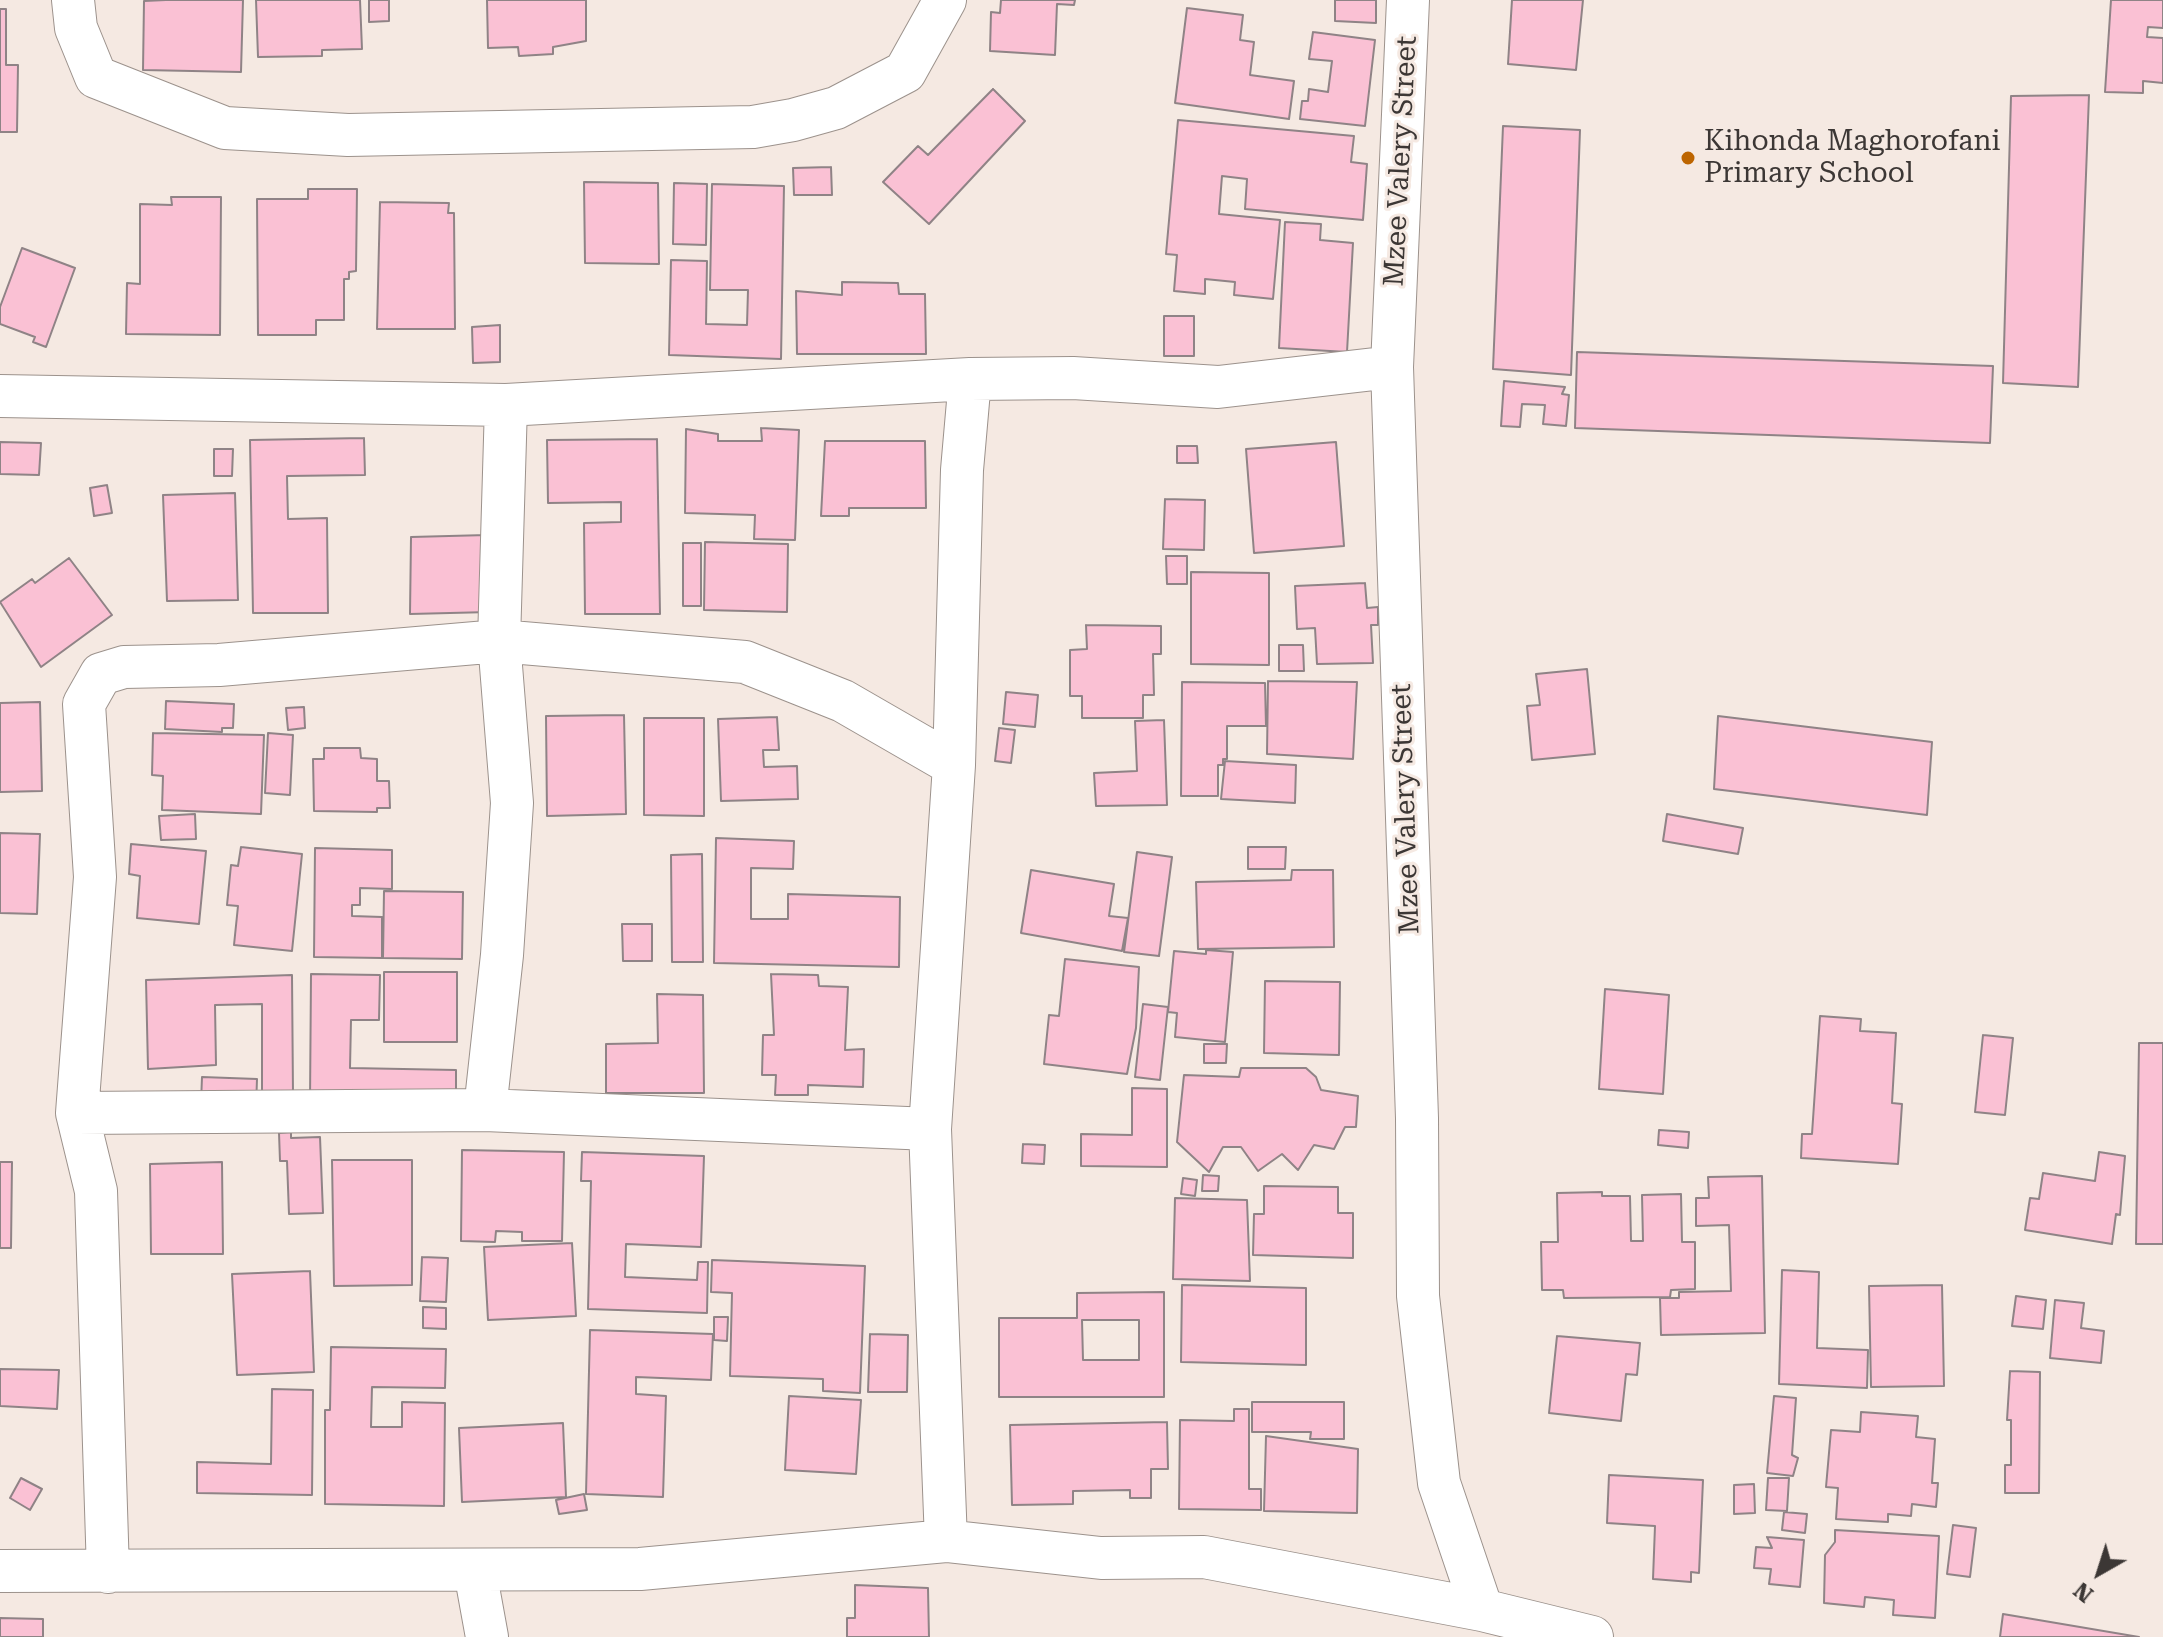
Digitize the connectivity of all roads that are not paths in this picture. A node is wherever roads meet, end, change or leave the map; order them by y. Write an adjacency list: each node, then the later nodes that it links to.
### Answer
1 (73, 0): 2 (street)
2 (945, 0)
3 (1408, 0): 4 (street, Mzee Valery Street)
4 (1392, 367): 5 (street); 17 (street, Mzee Valery Street)
5 (970, 379): 7 (street); 9 (street)
6 (0, 396): 7 (street)
7 (506, 405): 8 (street)
8 (499, 641): 9 (street); 10 (street); 11 (street)
9 (954, 765): 12 (street)
10 (485, 1110): 11 (street); 12 (street)
11 (77, 1113): 16 (street)
12 (930, 1129): 13 (street)
13 (946, 1541): 15 (street); 17 (street)
14 (0, 1571): 16 (street)
15 (475, 1571): 16 (street); 18 (street)
16 (108, 1572)
17 (1482, 1610): 19 (street)
18 (487, 1637)
19 (1592, 1637)

